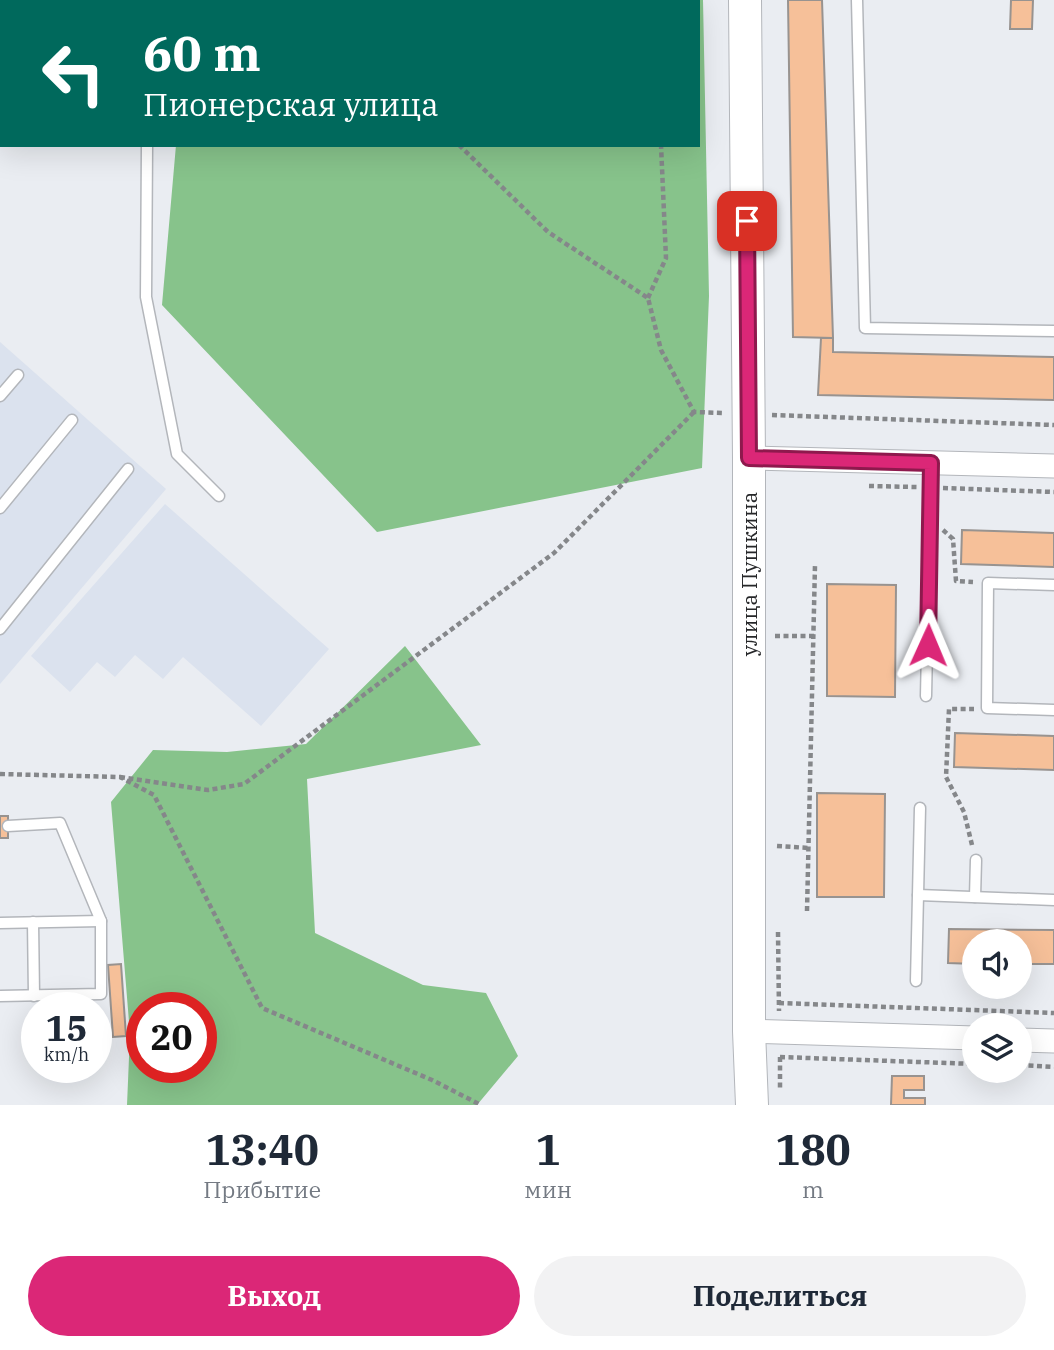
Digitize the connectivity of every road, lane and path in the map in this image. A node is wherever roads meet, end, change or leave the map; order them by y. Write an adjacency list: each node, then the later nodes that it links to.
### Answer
1 (745, 0): 11 (street, улица Пушкина)
2 (857, 0): 6 (lane)
3 (147, 147): 15 (lane)
4 (661, 147): 5 (path)
5 (648, 298)
6 (1054, 331)
7 (18, 375): 8 (lane)
8 (0, 396)
9 (694, 412): 28 (path)
10 (72, 420): 16 (lane)
11 (749, 458): 12 (street); 48 (street, улица Пушкина)
12 (931, 463): 13 (street); 17 (lane)
13 (1054, 466)
14 (128, 469): 21 (lane)
15 (219, 496)
16 (0, 508)
17 (930, 518): 19 (path); 24 (lane)
18 (815, 565): 23 (path)
19 (988, 583): 20 (lane); 25 (lane)
20 (1054, 585)
21 (0, 629)
22 (774, 636): 23 (path)
23 (814, 636): 32 (path)
24 (926, 696)
25 (987, 708): 26 (lane); 33 (path)
26 (1054, 710)
27 (0, 774): 28 (path)
28 (120, 777): 56 (path)
29 (920, 808): 34 (lane)
30 (8, 826): 38 (lane)
31 (777, 846): 32 (path)
32 (808, 848): 37 (path)
33 (976, 860): 35 (lane)
34 (918, 895): 35 (lane); 41 (lane)
35 (975, 897): 36 (lane)
36 (1054, 900)
37 (807, 911)
38 (102, 921): 39 (lane); 43 (lane)
39 (33, 922): 40 (lane); 42 (lane)
40 (0, 923)
41 (916, 981)
42 (34, 992)
43 (101, 992)
44 (0, 996): 45 (lane)
45 (21, 996)
46 (779, 1003): 47 (path)
47 (1054, 1013)
48 (749, 1031): 49 (street); 55 (street, улица Пушкина)
49 (962, 1038)
50 (1032, 1040): 51 (street)
51 (1054, 1041)
52 (962, 1064): 55 (path)
53 (1032, 1066): 54 (path)
54 (1054, 1067)
55 (766, 1100)
56 (481, 1105)

